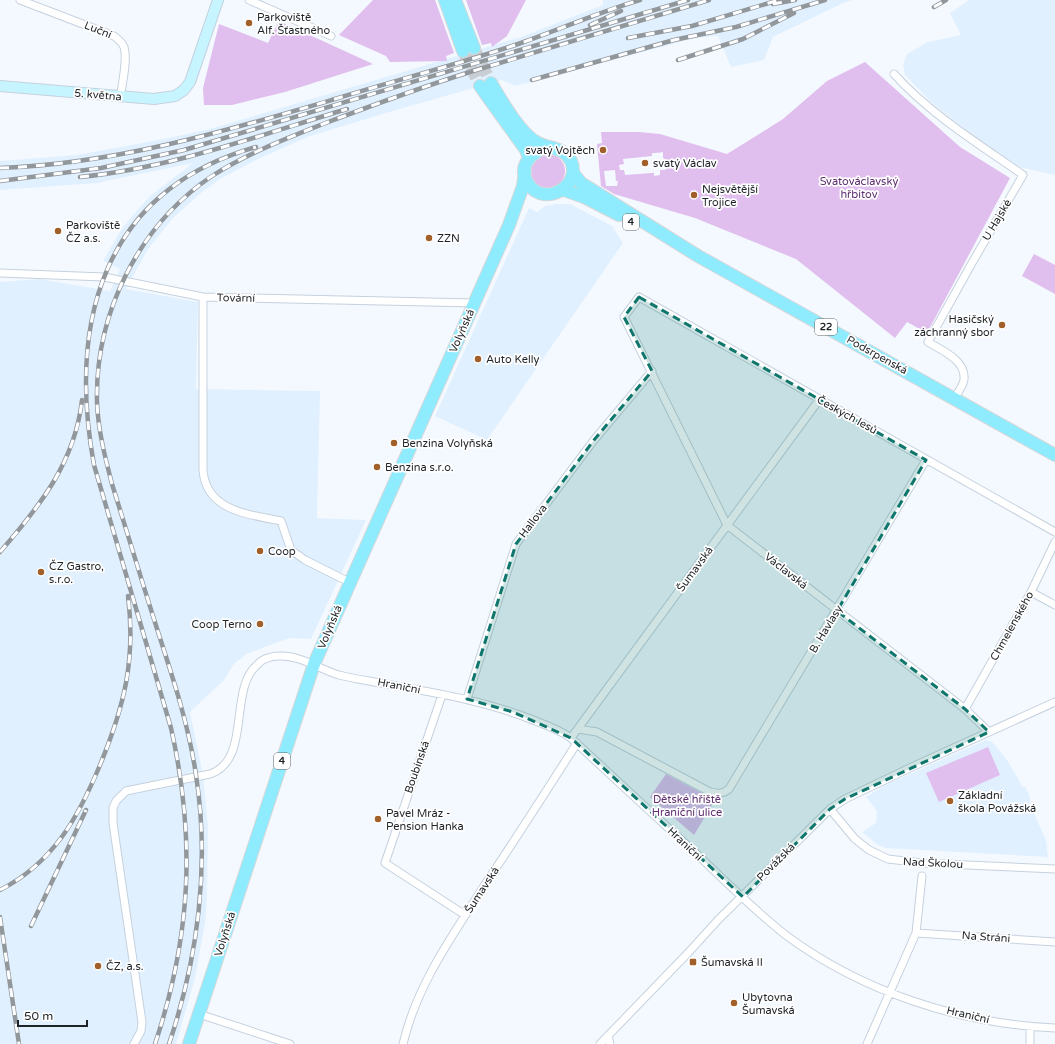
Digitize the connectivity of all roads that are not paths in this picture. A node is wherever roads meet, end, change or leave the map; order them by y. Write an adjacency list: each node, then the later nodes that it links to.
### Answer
1 (20, 0): 9 (street, Luční)
2 (218, 0): 9 (main road, 5. května)
3 (249, 0): 6 (street)
4 (445, 0): 5 (main road)
5 (455, 0)
6 (331, 36)
7 (894, 74): 23 (street, U Hajské)
8 (0, 86): 9 (main road, 5. května)
9 (120, 98)
10 (548, 147): 11 (main road); 11 (main road, Podsrpenská); 13 (main road, Podsrpenská)
11 (528, 158): 12 (main road, 4)
12 (525, 171): 15 (main road); 16 (main road, Volyňská / 4)
13 (573, 173): 14 (main road); 17 (main road, Podsrpenská / 22)
14 (564, 190): 15 (main road, 4); 17 (main road, Podsrpenská / 4)
15 (542, 194): 16 (main road, Volyňská / 4)
16 (509, 225): 21 (main road, Volyňská / 4)
17 (698, 256): 23 (main road, Podsrpenská / 22)
18 (0, 273): 19 (street, Tovární)
19 (203, 297): 21 (street, Tovární); 30 (street)
20 (639, 297): 22 (street, Václavská); 24 (street, Českých lesů)
21 (475, 303): 30 (main road, Volyňská / 4)
22 (652, 371): 27 (street, Václavská); 36 (street, Hallova)
23 (954, 398): 25 (main road, Podsrpenská / 22)
24 (819, 400): 26 (street, Českých lesů); 27 (street, Šumavská)
25 (1055, 455)
26 (926, 460): 28 (street, Českých lesů); 33 (street, B. Havlasy)
27 (727, 525): 33 (street, Václavská); 39 (street, Šumavská)
28 (1055, 532)
29 (1055, 542): 31 (street, Chmelenského)
30 (350, 582): 34 (main road, Volyňská / 4)
31 (1031, 592): 32 (street); 38 (street, Chmelenského)
32 (1055, 605)
33 (837, 611): 38 (street, Václavská); 39 (street, B. Havlasy)
34 (314, 664): 35 (street, Hraniční); 50 (main road, Volyňská / 4); 54 (street, Hraniční)
35 (442, 695): 36 (street, Hraniční); 46 (street, Boubínská)
36 (467, 700): 41 (street, Hraniční)
37 (1055, 702): 40 (street)
38 (965, 709): 40 (street, Václavská)
39 (578, 729): 41 (street, Šumavská)
40 (989, 732): 42 (street, Povážská)
41 (574, 741): 45 (street, Hraniční); 46 (street, Šumavská)
42 (830, 809): 43 (street, Nad Školou); 45 (street, Povážská)
43 (1055, 870)
44 (922, 876): 47 (street)
45 (743, 897): 49 (street, Hraniční); 53 (street, Povážská)
46 (465, 915): 57 (street, Šumavská)
47 (916, 932): 48 (street, Na Stráni); 49 (street)
48 (1055, 942)
49 (889, 992): 51 (street, Hraniční); 60 (street)
50 (199, 1014): 55 (main road, Volyňská / 4); 56 (street)
51 (1030, 1026): 52 (street, Hraniční); 61 (street)
52 (1055, 1028)
53 (608, 1036): 58 (street, Povážská); 59 (street)
54 (134, 1044)
55 (189, 1044)
56 (290, 1044)
57 (403, 1044)
58 (600, 1044)
59 (610, 1044)
60 (867, 1044)
61 (1030, 1044)

